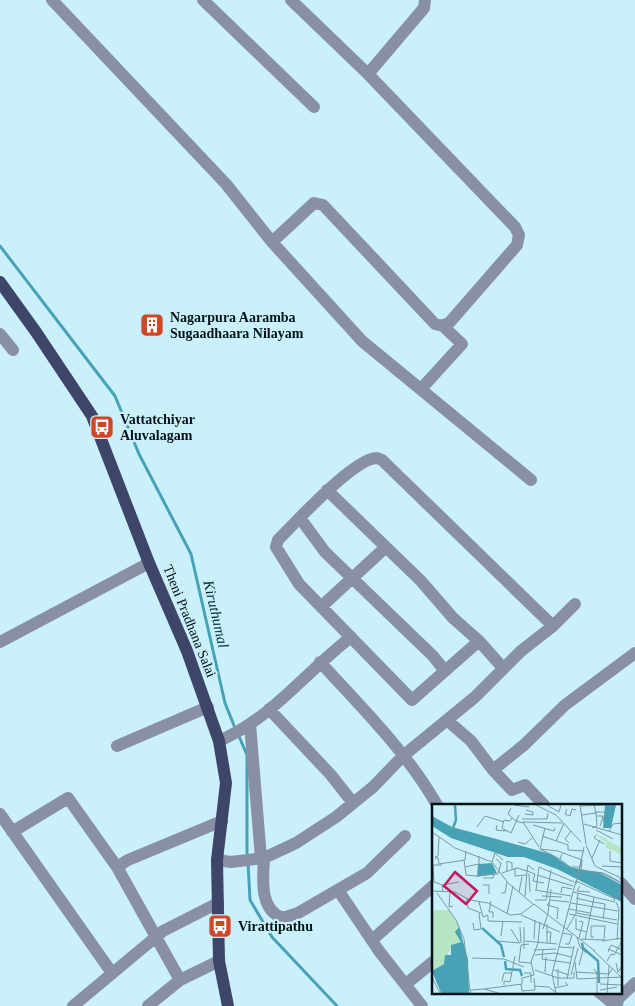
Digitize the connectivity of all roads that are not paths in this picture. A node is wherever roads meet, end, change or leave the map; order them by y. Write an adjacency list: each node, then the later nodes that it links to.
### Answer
1 (52, 0): 7 (street)
2 (203, 0): 6 (street)
3 (291, 0): 5 (street)
4 (424, 0): 5 (street)
5 (368, 74): 9 (street)
6 (314, 107)
7 (272, 242): 9 (street); 12 (street)
8 (2, 288): 17 (main road, Theni Pradhana Salai)
9 (443, 326): 12 (street)
10 (0, 334): 11 (street)
11 (13, 350)
12 (420, 389): 13 (street)
13 (531, 480)
14 (327, 490): 15 (street); 16 (street); 21 (street)
15 (300, 518): 18 (street); 20 (street)
16 (386, 547): 18 (street); 23 (street)
17 (150, 562): 24 (street); 29 (main road, Theni Pradhana Salai)
18 (353, 579): 20 (street); 28 (street)
19 (574, 604): 21 (street)
20 (322, 606): 22 (street)
21 (553, 626): 27 (street)
22 (351, 637): 26 (street); 28 (street)
23 (479, 641): 27 (street); 28 (street)
24 (0, 642)
25 (635, 653): 36 (street)
26 (320, 662): 30 (street); 35 (street)
27 (503, 668): 31 (street)
28 (445, 671)
29 (208, 707): 33 (main road, Theni Pradhana Salai); 34 (street)
30 (268, 709): 32 (street); 37 (street)
31 (448, 721): 35 (street); 36 (street)
32 (247, 725): 33 (street); 44 (street)
33 (224, 738): 41 (main road, Theni Pradhana Salai)
34 (117, 746)
35 (403, 756): 37 (street); 38 (street)
36 (493, 770): 39 (street)
37 (353, 804): 44 (street)
38 (436, 804)
39 (543, 804)
40 (0, 814): 42 (street)
41 (222, 821): 45 (main road, Theni Pradhana Salai); 46 (street)
42 (12, 832): 46 (street); 56 (street)
43 (405, 836): 49 (street)
44 (259, 859): 45 (street); 49 (street)
45 (217, 860): 51 (main road, Theni Pradhana Salai)
46 (117, 867): 52 (street)
47 (622, 884): 50 (street)
48 (432, 887): 53 (street)
49 (338, 890): 53 (street)
50 (635, 899)
51 (218, 903): 52 (street); 54 (main road, Theni Pradhana Salai)
52 (155, 937): 56 (street); 57 (street)
53 (372, 940): 59 (street)
54 (219, 962): 57 (street); 63 (main road, Theni Pradhana Salai)
55 (432, 963): 59 (street)
56 (112, 973): 61 (street)
57 (180, 980): 62 (street)
58 (635, 982): 65 (street)
59 (406, 984): 64 (street)
60 (601, 994): 65 (street)
61 (80, 1004)
62 (148, 1006)
63 (228, 1006)
64 (422, 1006)
65 (616, 1006)

